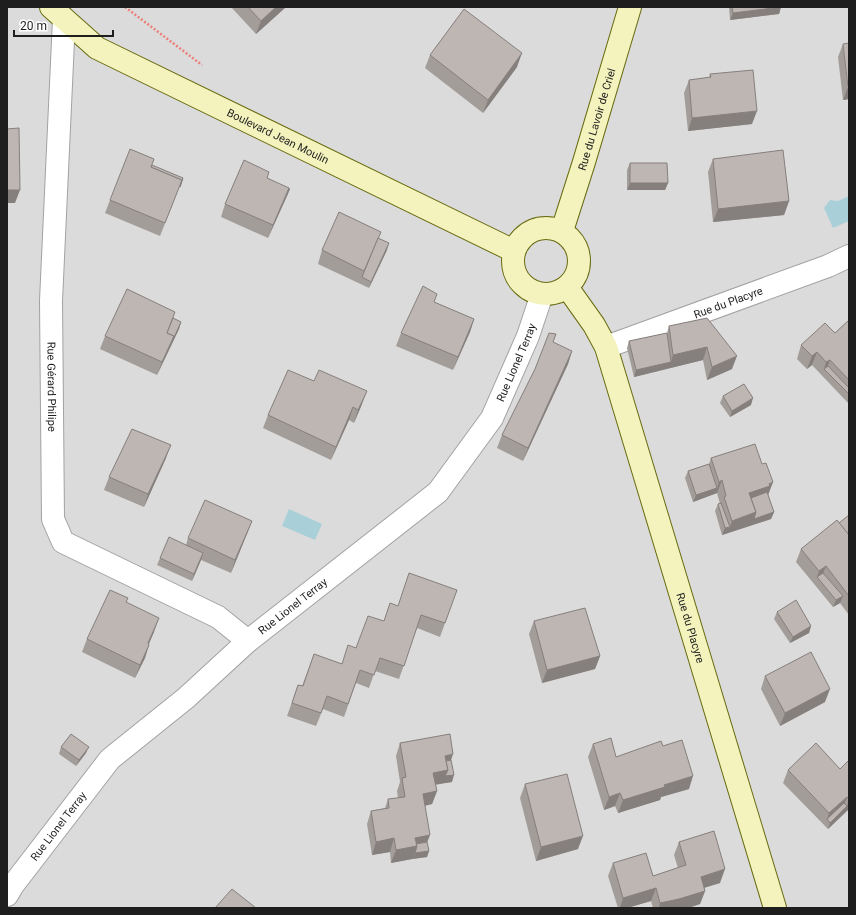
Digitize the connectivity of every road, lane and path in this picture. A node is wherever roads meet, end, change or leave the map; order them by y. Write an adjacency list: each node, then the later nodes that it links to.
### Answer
1 (630, 7): 3 (street, Rue du Lavoir de Criel)
2 (58, 13): 4 (street, Boulevard Jean Moulin); 9 (street, Rue Gérard Philipe)
3 (562, 231): 4 (street); 6 (street)
4 (514, 251): 7 (street)
5 (849, 256): 8 (street, Rue du Placyre)
6 (567, 287): 7 (street); 8 (street, Rue du Placyre)
7 (542, 294): 9 (street, Rue Lionel Terray)
8 (606, 348): 11 (street, Rue du Placyre)
9 (248, 641): 10 (street, Rue Lionel Terray)
10 (7, 895)
11 (775, 908)

